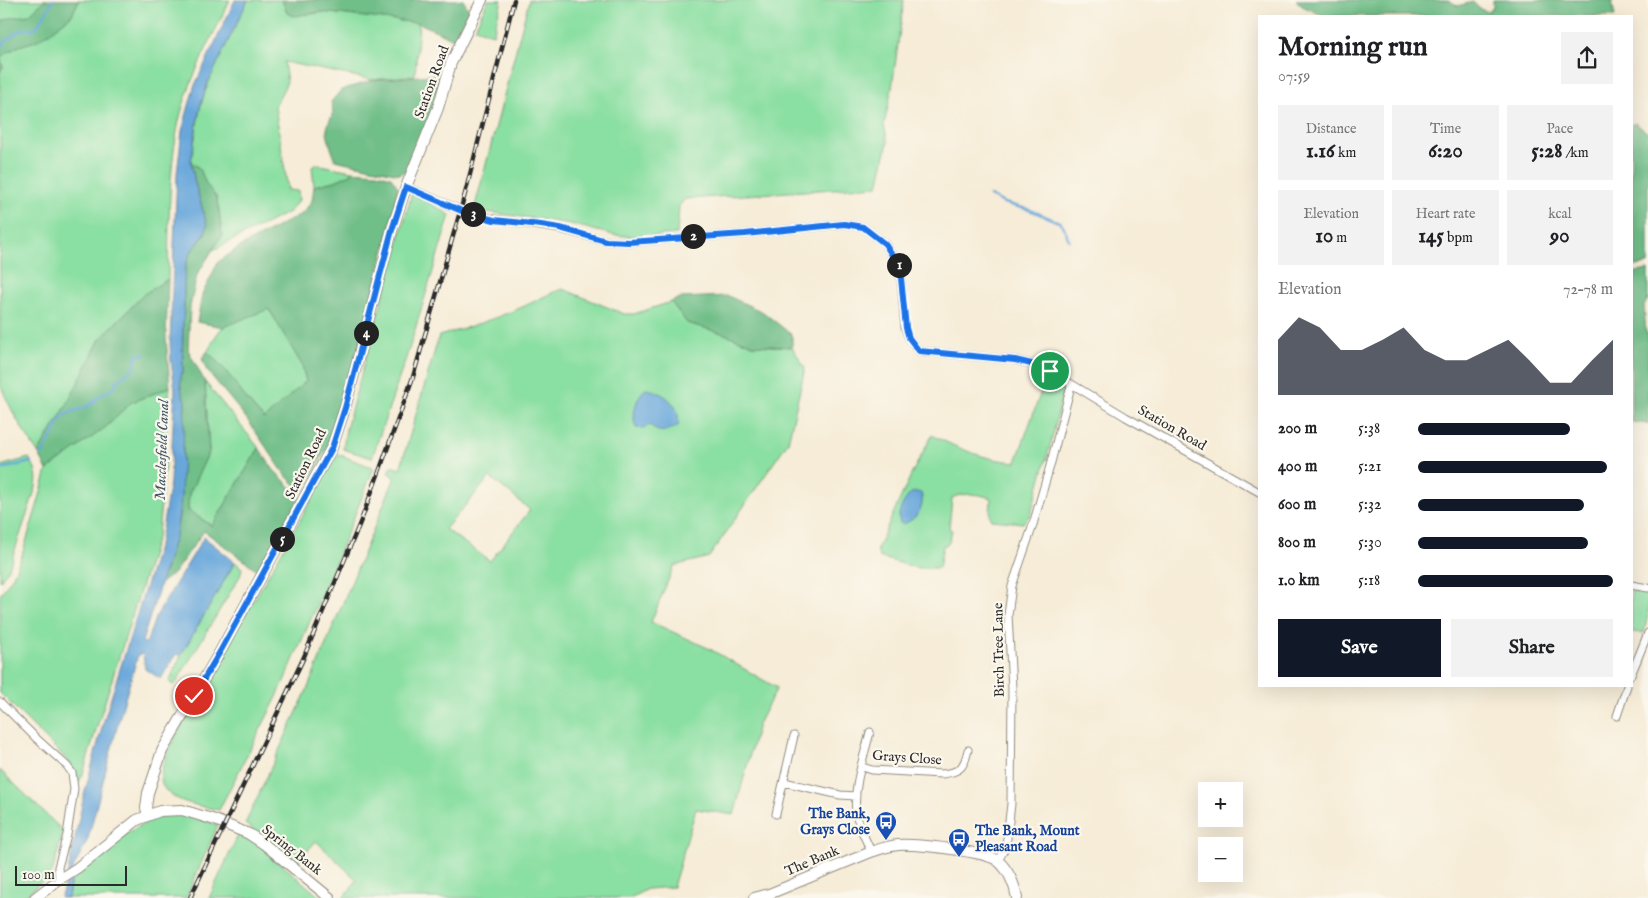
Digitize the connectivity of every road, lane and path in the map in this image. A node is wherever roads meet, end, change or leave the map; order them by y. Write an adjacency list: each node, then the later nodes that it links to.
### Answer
1 (482, 0): 2 (street, Station Road)
2 (406, 187): 3 (street, Station Road); 19 (street, Station Road)
3 (1072, 386): 4 (street, Station Road); 21 (street, Birch Tree Lane)
4 (1258, 491)
5 (1633, 585): 6 (street)
6 (1648, 588)
7 (1648, 633): 8 (street)
8 (1633, 670)
9 (1627, 687): 11 (street)
10 (0, 702): 22 (street)
11 (1617, 716)
12 (870, 732): 15 (street, Grays Close)
13 (794, 736): 16 (street)
14 (968, 750): 15 (street, Grays Close)
15 (862, 767): 17 (street, Grays Close)
16 (784, 782): 17 (street); 18 (street)
17 (856, 796): 20 (street, Grays Close)
18 (776, 814)
19 (148, 815): 22 (street); 24 (street, Spring Bank)
20 (871, 852): 21 (street, The Bank); 25 (street, The Bank)
21 (998, 861): 26 (street)
22 (58, 881): 23 (street)
23 (35, 898)
24 (330, 898)
25 (754, 898)
26 (1018, 898)

